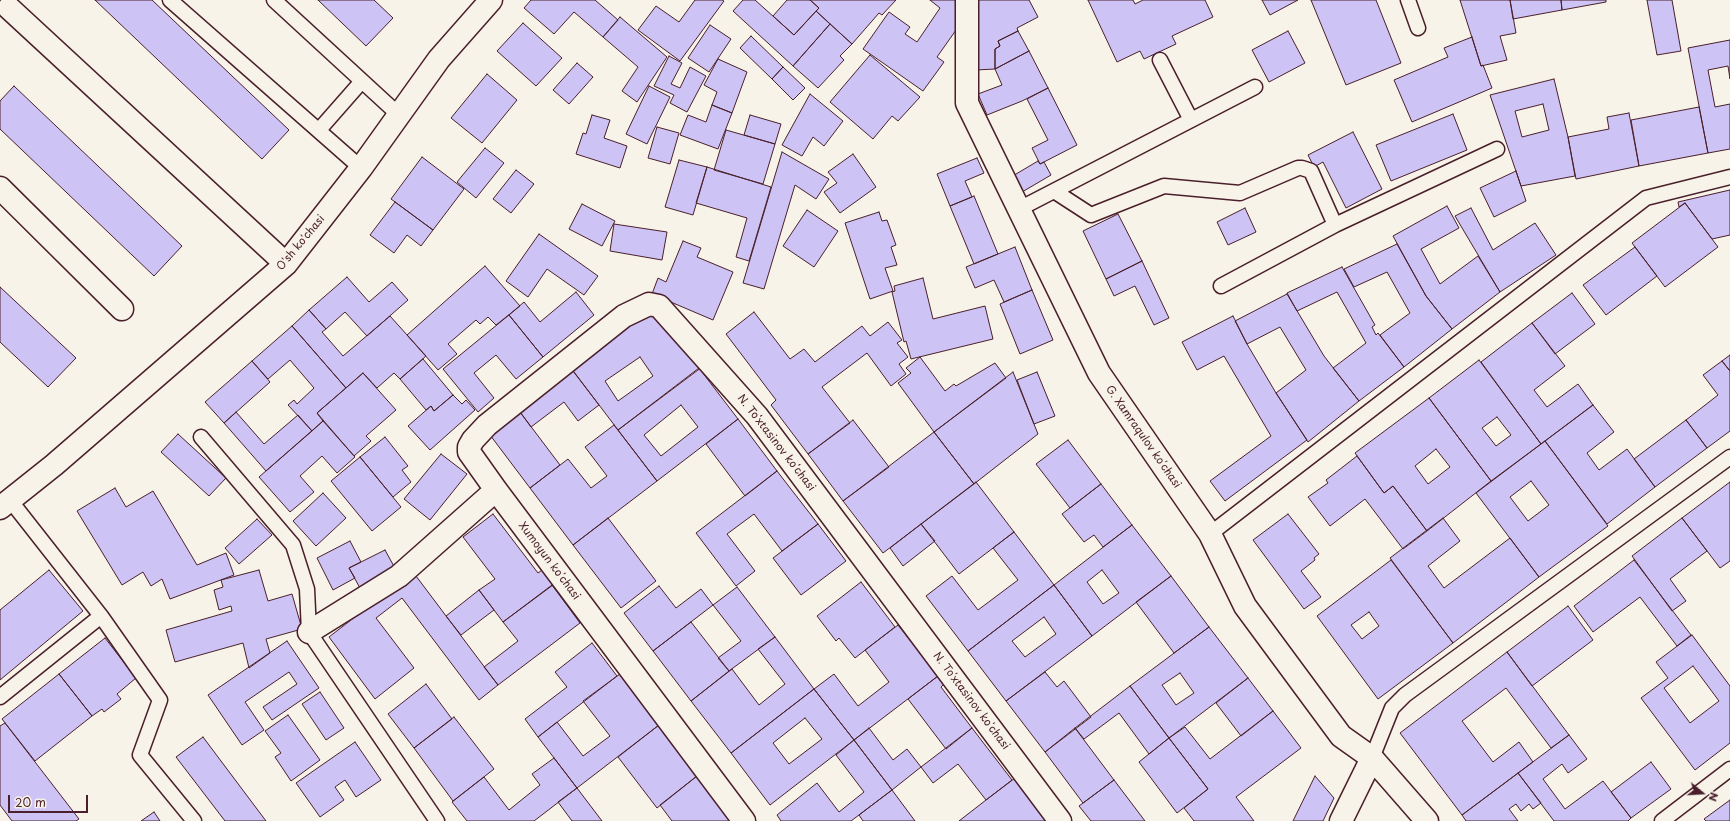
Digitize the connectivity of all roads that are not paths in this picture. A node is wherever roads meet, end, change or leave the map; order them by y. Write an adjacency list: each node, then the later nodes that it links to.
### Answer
1 (170, 0): 13 (lane)
2 (274, 0): 9 (lane)
3 (491, 0): 11 (street, O'sh ko'chasi)
4 (967, 0): 19 (street, G. Xamraqulov koʻchasi)
5 (1408, 0): 7 (lane)
6 (7, 8): 21 (street)
7 (1418, 28)
8 (1160, 60): 12 (lane)
9 (362, 81): 11 (lane); 13 (lane)
10 (1255, 87): 12 (lane)
11 (399, 115): 15 (street, O'sh ko'chasi)
12 (1191, 120): 18 (lane)
13 (319, 130): 15 (lane)
14 (1497, 149): 20 (lane)
15 (362, 168): 21 (street, O'sh ko'chasi)
16 (1730, 177): 28 (lane)
17 (0, 188): 23 (street)
18 (1054, 192): 19 (lane); 20 (lane)
19 (1019, 209): 28 (street, G. Xamraqulov koʻchasi)
20 (1335, 225): 22 (lane)
21 (286, 264): 27 (street, O'sh ko'chasi)
22 (1221, 286)
23 (122, 309)
24 (201, 437): 30 (lane)
25 (1730, 457): 32 (lane)
26 (496, 490): 30 (street); 36 (street, Xumoyun koʻchasi); 37 (street, N. Toʻxtasinov koʻchasi)
27 (5, 504): 29 (lane)
28 (1210, 534): 32 (street, G. Xamraqulov koʻchasi)
29 (101, 616): 31 (lane); 34 (lane)
30 (308, 632): 35 (lane)
31 (0, 697)
32 (1372, 758): 38 (street); 39 (street, G. Xamraqulov koʻchasi)
33 (1730, 769): 40 (lane)
34 (194, 821)
35 (437, 821)
36 (744, 821)
37 (1060, 821)
38 (1341, 821)
39 (1427, 821)
40 (1662, 821)

